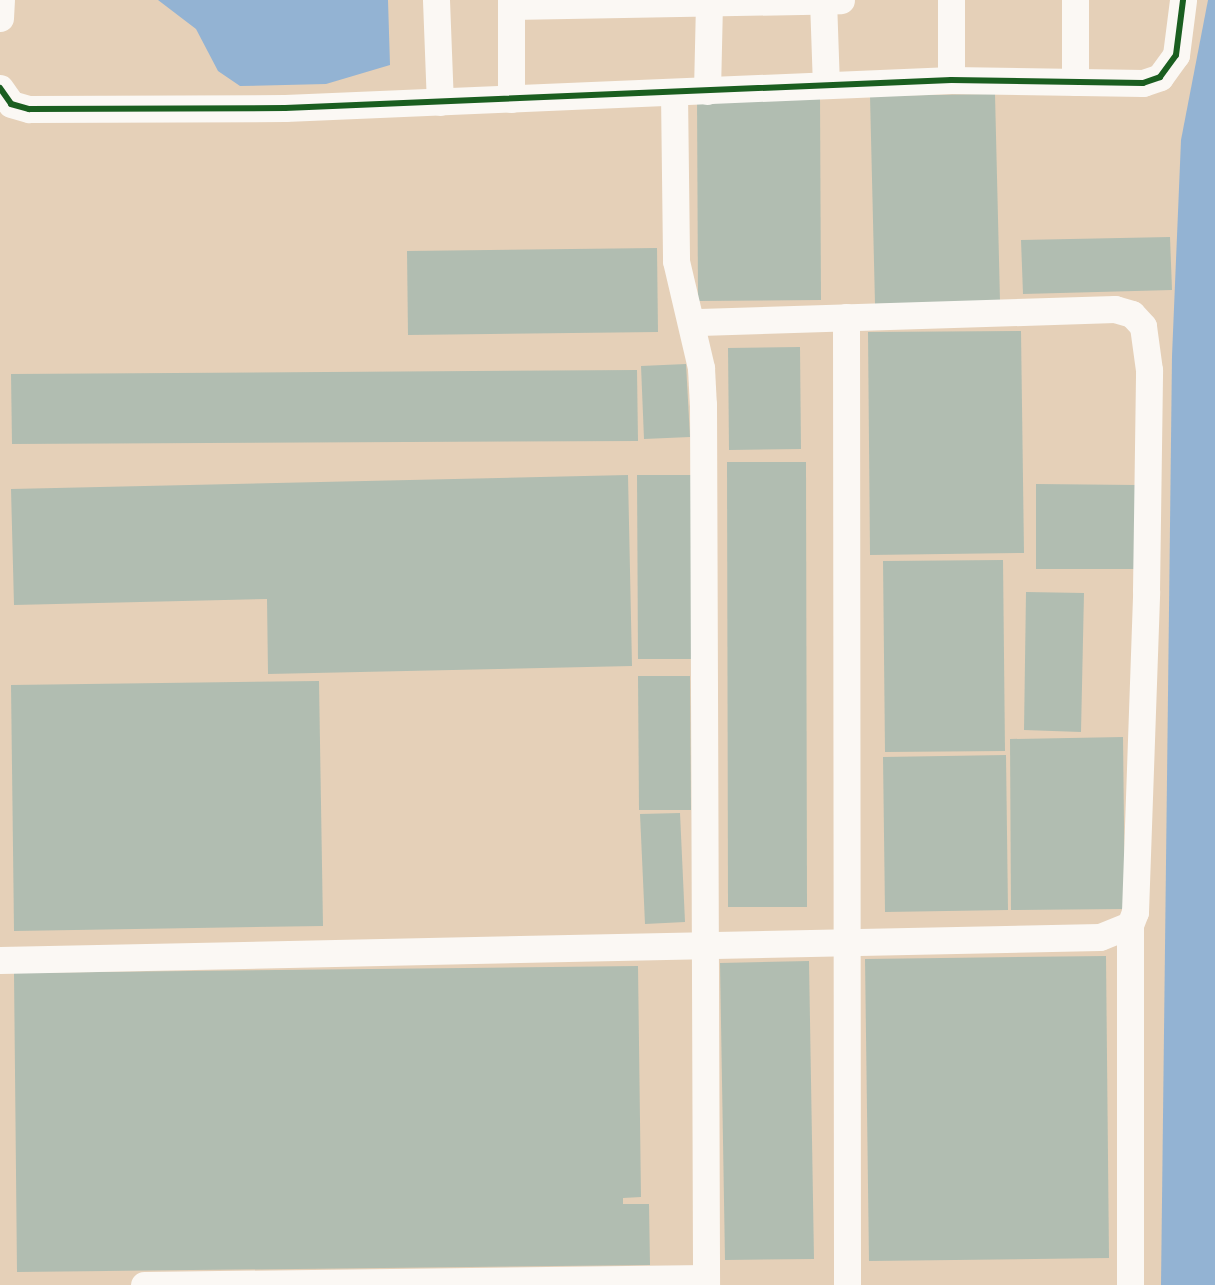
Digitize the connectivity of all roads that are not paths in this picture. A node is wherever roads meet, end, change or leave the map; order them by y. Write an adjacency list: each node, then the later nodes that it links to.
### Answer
1 (1, 0): 10 (street)
2 (436, 0): 18 (street)
3 (824, 0): 4 (street); 8 (street); 13 (street)
4 (841, 0)
5 (951, 0): 11 (street)
6 (1075, 0): 12 (street)
7 (1183, 0): 12 (street)
8 (709, 1): 9 (street); 14 (street)
9 (511, 3): 16 (street)
10 (0, 18)
11 (951, 80): 12 (street); 13 (street)
12 (1075, 82)
13 (826, 86): 14 (street)
14 (707, 91): 15 (street)
15 (674, 93): 16 (street); 20 (street)
16 (511, 99): 18 (street)
17 (1, 100): 18 (street)
18 (440, 102)
19 (846, 317): 20 (street); 21 (street); 22 (street)
20 (691, 322): 23 (street)
21 (1130, 925): 22 (street); 28 (street)
22 (847, 942): 23 (street); 27 (street)
23 (706, 944): 24 (street); 25 (street)
24 (0, 960)
25 (706, 1282): 26 (street)
26 (144, 1285)
27 (847, 1285)
28 (1130, 1285)

